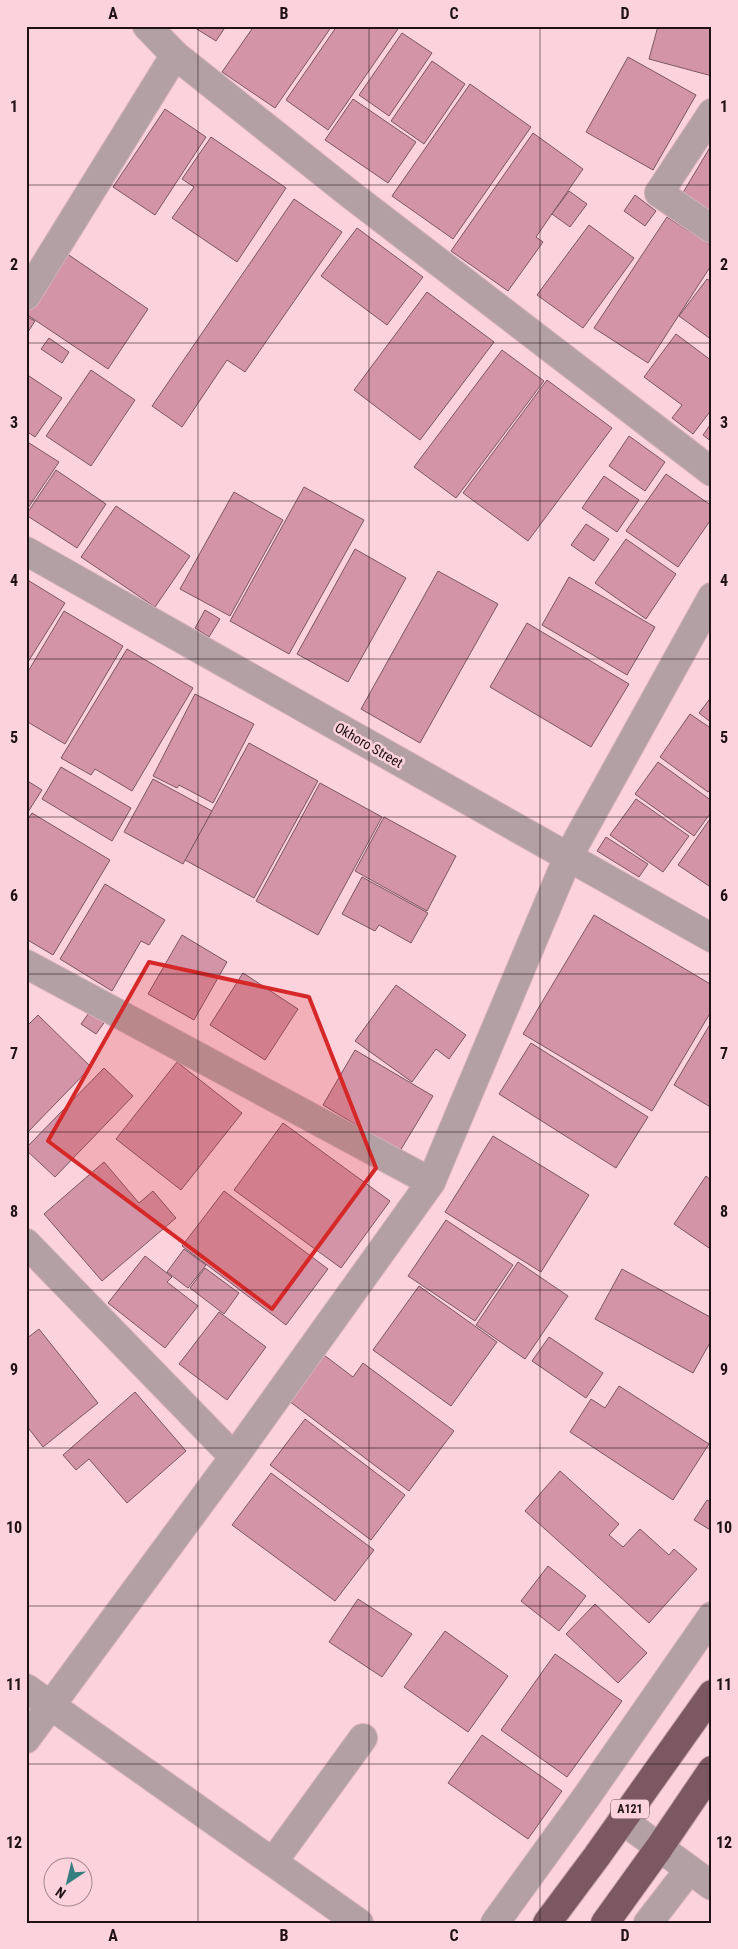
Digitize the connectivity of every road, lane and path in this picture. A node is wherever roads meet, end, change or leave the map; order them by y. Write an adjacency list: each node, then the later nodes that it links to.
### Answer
1 (147, 26): 2 (street)
2 (175, 55): 5 (street); 6 (street)
3 (712, 113): 4 (street)
4 (712, 229)
5 (26, 296)
6 (712, 472)
7 (26, 551): 9 (street, Okhoro Street)
8 (712, 597): 9 (street)
9 (568, 857): 10 (street, Okhoro Street); 12 (street)
10 (712, 938)
11 (26, 964): 12 (street)
12 (431, 1182): 14 (street)
13 (26, 1243): 14 (street)
14 (234, 1457): 18 (street)
15 (712, 1616): 28 (street)
16 (26, 1688): 18 (street)
17 (712, 1694): 22 (highway, A121)
18 (51, 1704): 20 (street); 24 (street)
19 (364, 1738): 24 (street)
20 (26, 1739)
21 (712, 1770): 23 (highway)
22 (622, 1820): 23 (street); 29 (highway, A121)
23 (660, 1848): 25 (street); 30 (highway)
24 (273, 1862): 27 (street)
25 (689, 1870): 26 (street); 31 (street)
26 (712, 1886)
27 (359, 1923)
28 (495, 1923)
29 (547, 1923)
30 (605, 1923)
31 (648, 1923)

